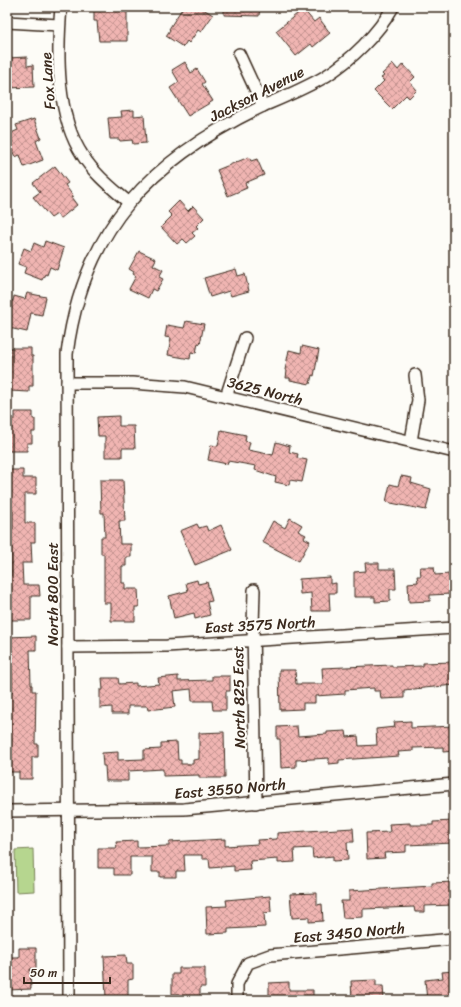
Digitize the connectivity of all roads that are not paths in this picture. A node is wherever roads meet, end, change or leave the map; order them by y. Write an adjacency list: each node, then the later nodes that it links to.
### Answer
1 (61, 7): 4 (street, Fox Lane)
2 (393, 7): 6 (street, Jackson Avenue)
3 (7, 22): 4 (street)
4 (60, 25): 7 (street, Fox Lane)
5 (239, 54): 6 (street)
6 (263, 106): 7 (street, Jackson Avenue)
7 (128, 202): 10 (street, North 800 East)
8 (245, 338): 11 (street)
9 (415, 375): 12 (street)
10 (67, 383): 11 (street, 3625 North); 17 (street, North 800 East)
11 (226, 397): 12 (street, 3625 North)
12 (411, 441): 13 (street, 3625 North)
13 (454, 452)
14 (254, 590): 16 (street, North 825 East)
15 (454, 628): 16 (street, East 3575 North)
16 (253, 640): 17 (street, East 3575 North); 19 (street, North 825 East)
17 (68, 646): 20 (street, North 800 East)
18 (454, 784): 19 (street, East 3550 North)
19 (256, 803): 20 (street, East 3550 North)
20 (68, 810): 21 (street, East 3550 North); 23 (street, North 800 East)
21 (7, 811)
22 (454, 939): 24 (street, East 3450 North)
23 (69, 1000)
24 (237, 1000)

